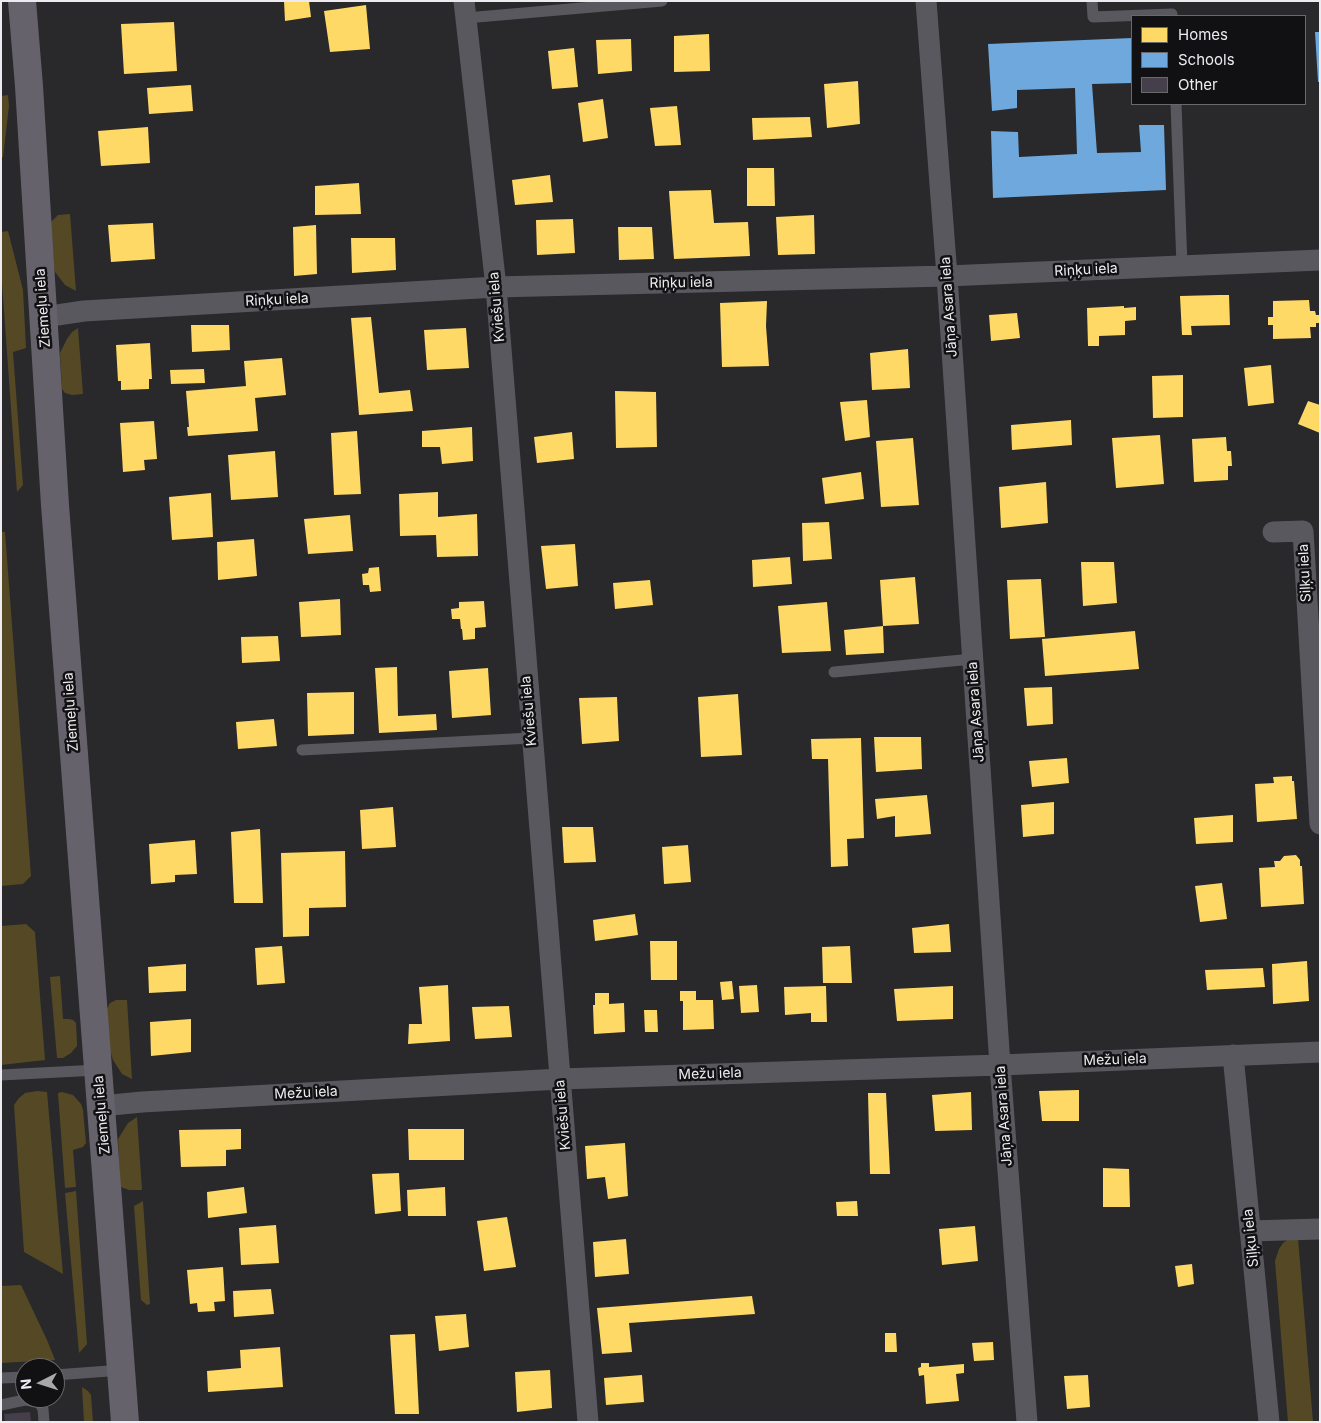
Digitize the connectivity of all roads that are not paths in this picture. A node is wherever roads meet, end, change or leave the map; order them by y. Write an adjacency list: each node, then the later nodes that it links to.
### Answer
1 (22, 1): 14 (street, Ziemeļu iela)
2 (662, 1): 5 (lane)
3 (926, 1): 12 (street, Jāņa Asara iela)
4 (1092, 1): 8 (lane)
5 (465, 10): 13 (street, Kviešu iela)
6 (1146, 15): 7 (lane)
7 (1172, 15)
8 (1131, 16)
9 (1176, 105): 11 (lane)
10 (1320, 260): 11 (street, Riņķu iela)
11 (1182, 266): 12 (street, Riņķu iela)
12 (947, 276): 13 (street, Riņķu iela); 16 (street, Jāņa Asara iela)
13 (496, 287): 14 (street, Riņķu iela); 18 (street, Kviešu iela)
14 (44, 317): 24 (street, Ziemeļu iela)
15 (1272, 532): 20 (street, Siļķu iela)
16 (973, 659): 17 (lane); 23 (street, Jāņa Asara iela)
17 (834, 672)
18 (532, 738): 19 (lane); 26 (street, Kviešu iela)
19 (302, 750)
20 (1320, 824)
21 (1320, 1052): 22 (street, Mežu iela)
22 (1233, 1055): 23 (street, Mežu iela); 29 (street, Siļķu iela)
23 (1000, 1065): 26 (street, Mežu iela); 38 (street, Jāņa Asara iela)
24 (98, 1070): 25 (lane); 27 (street, Ziemeļu iela)
25 (1, 1075)
26 (560, 1079): 27 (street, Mežu iela); 37 (street, Kviešu iela)
27 (101, 1106): 30 (street, Ziemeļu iela)
28 (1320, 1229): 29 (street)
29 (1250, 1231): 39 (street, Siļķu iela)
30 (122, 1370): 31 (lane); 36 (street, Ziemeļu iela)
31 (65, 1374)
32 (15, 1377): 33 (lane)
33 (1, 1378)
34 (1, 1405): 35 (lane)
35 (44, 1422)
36 (125, 1422)
37 (588, 1422)
38 (1027, 1422)
39 (1269, 1422)

